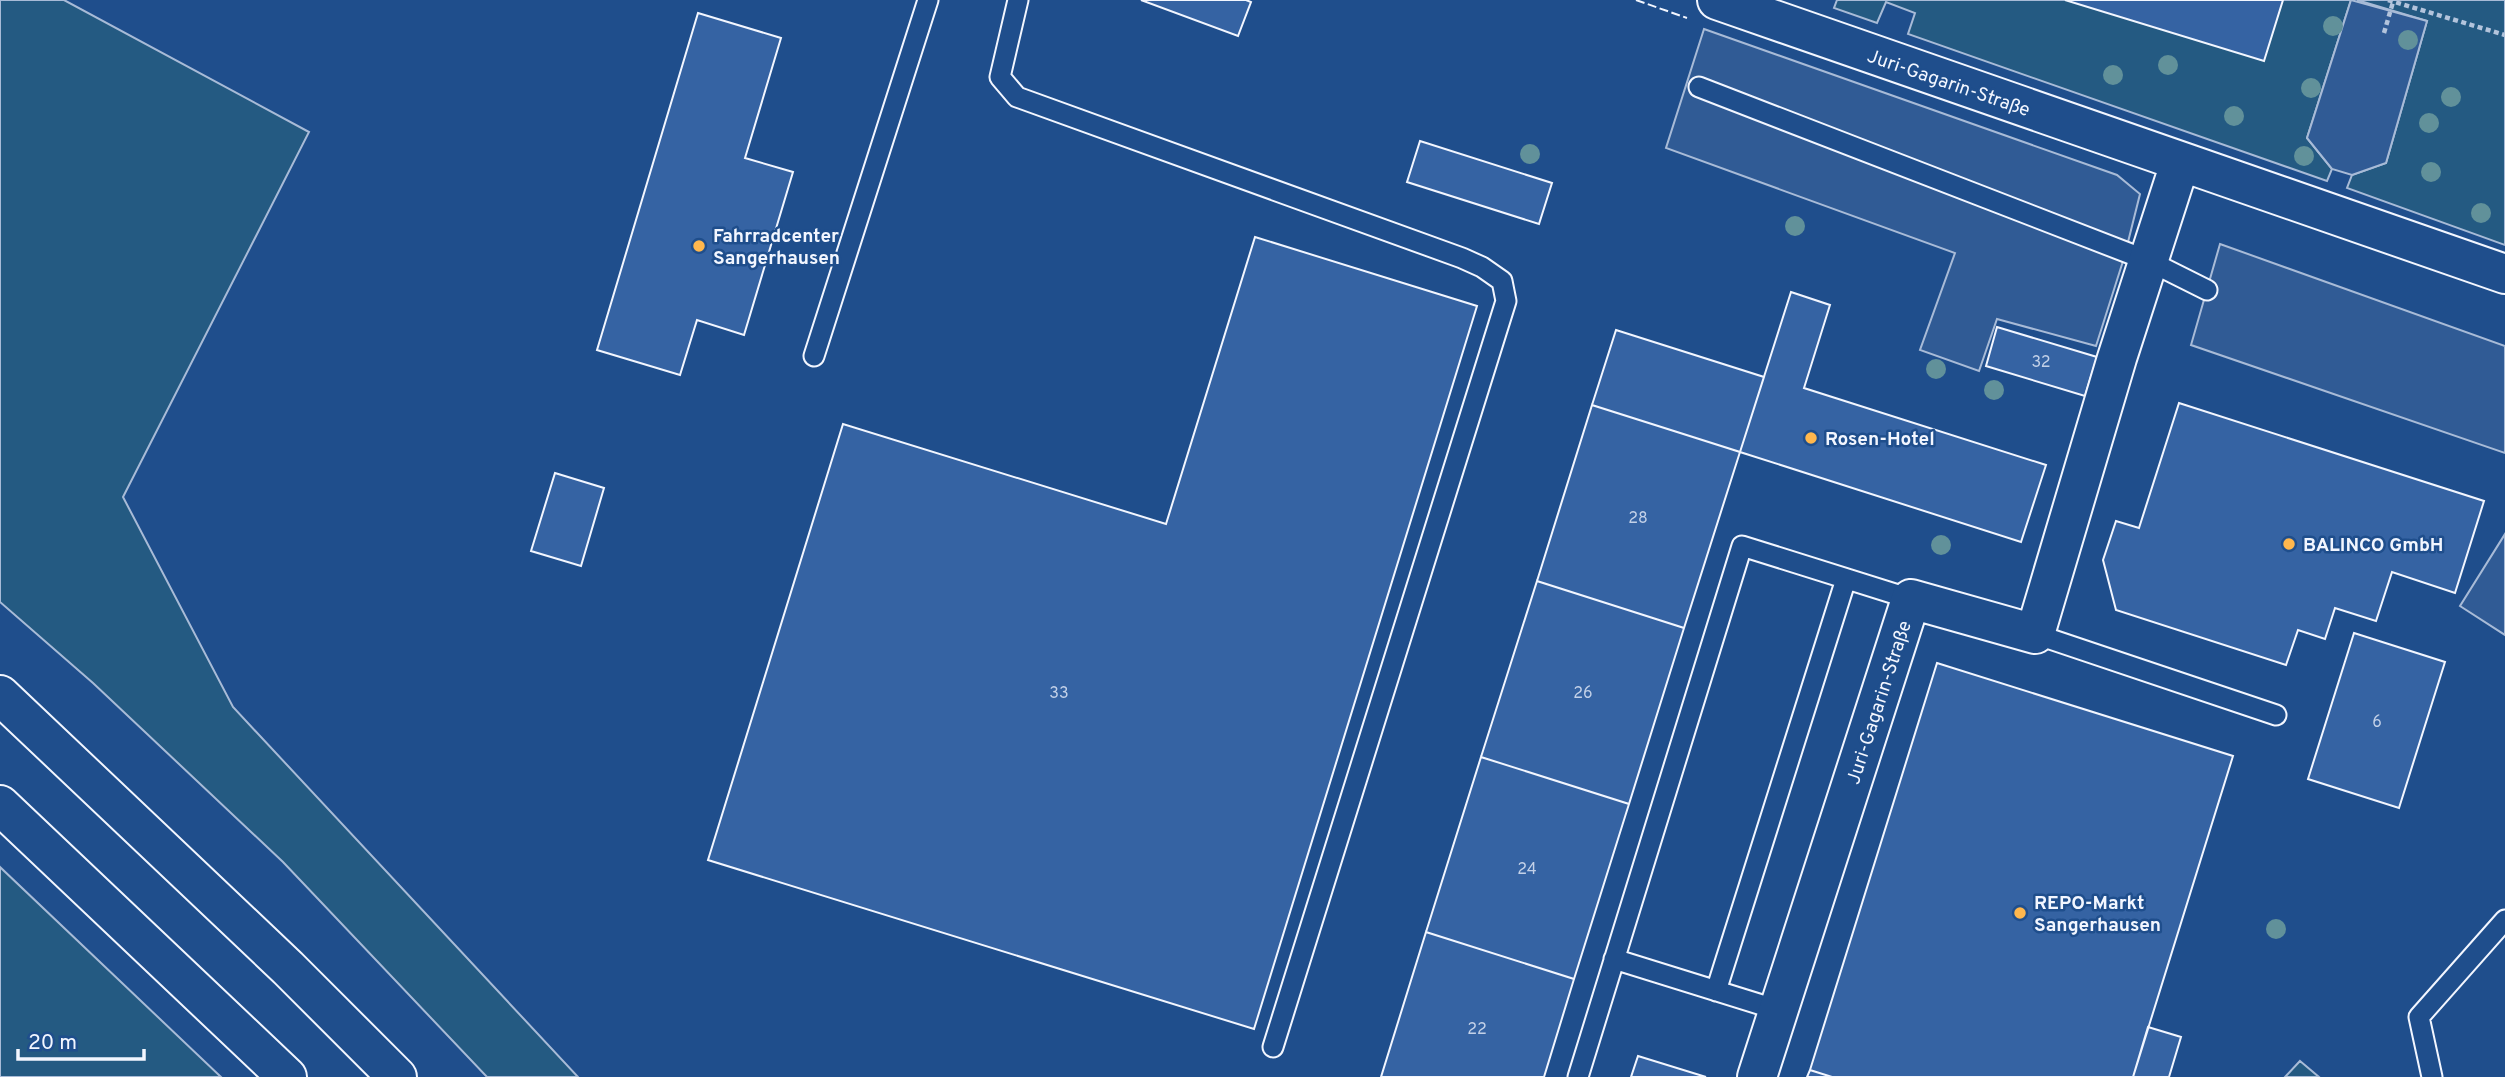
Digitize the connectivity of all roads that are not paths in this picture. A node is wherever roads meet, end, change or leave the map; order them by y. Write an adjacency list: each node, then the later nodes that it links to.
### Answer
1 (928, 0): 9 (lane)
2 (1018, 0): 20 (lane)
3 (1717, 0): 5 (main road, Juri-Gagarin-Straße)
4 (1699, 87): 6 (lane)
5 (2180, 163): 6 (main road); 7 (main road, Juri-Gagarin-Straße)
6 (2149, 261): 8 (lane); 12 (main road)
7 (2505, 274)
8 (2207, 290)
9 (814, 356)
10 (1846, 579): 11 (lane); 17 (lane); 18 (lane)
11 (1911, 599): 12 (main road, Juri-Gagarin-Straße); 19 (main road, Juri-Gagarin-Straße)
12 (2035, 634): 14 (lane)
13 (0, 695): 22 (main road)
14 (2276, 715)
15 (0, 805): 21 (main road)
16 (2505, 920): 25 (lane)
17 (1614, 959): 18 (lane); 23 (lane)
18 (1716, 991): 19 (lane)
19 (1778, 1010): 24 (main road, Juri-Gagarin-Straße)
20 (1273, 1046)
21 (287, 1077)
22 (397, 1077)
23 (1578, 1077)
24 (1757, 1077)
25 (2432, 1077)

